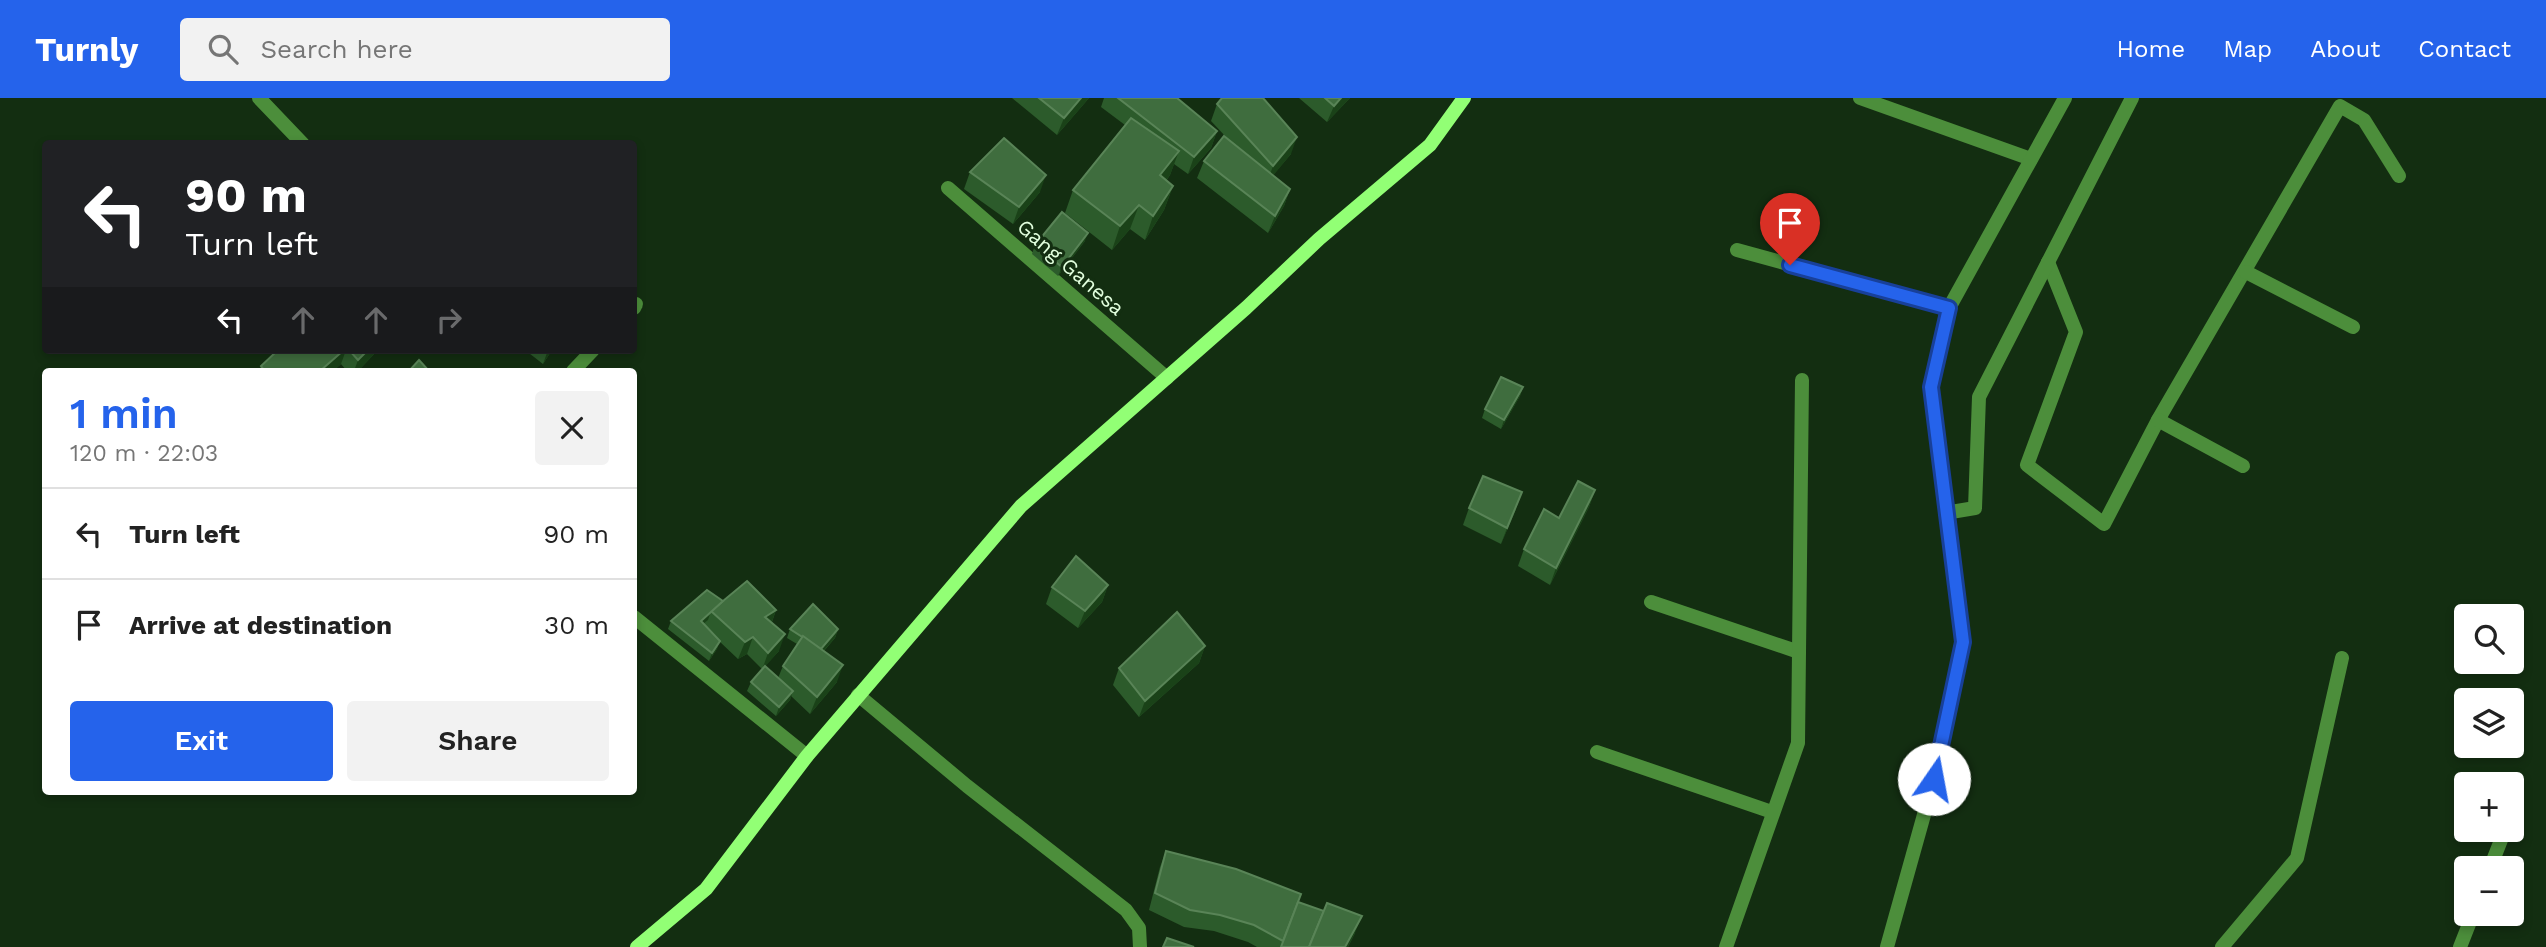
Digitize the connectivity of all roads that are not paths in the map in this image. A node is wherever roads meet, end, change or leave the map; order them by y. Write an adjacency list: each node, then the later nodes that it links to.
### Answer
1 (259, 98): 6 (street)
2 (1464, 98): 17 (street)
3 (1860, 98): 7 (street)
4 (2065, 98): 7 (street)
5 (2132, 98): 11 (street)
6 (299, 140)
7 (2031, 159): 13 (street)
8 (2399, 176): 12 (street)
9 (948, 188): 17 (street, Gang Ganesa)
10 (1737, 250): 13 (street)
11 (2048, 262): 19 (street); 21 (street)
12 (2246, 272): 14 (street); 19 (street)
13 (1949, 308): 21 (street)
14 (2353, 327)
15 (589, 354): 16 (street)
16 (576, 368)
17 (1167, 378): 26 (street)
18 (1802, 380): 24 (street)
19 (2158, 420): 20 (street)
20 (2243, 467)
21 (1945, 513): 34 (street)
22 (1651, 602): 24 (street)
23 (637, 619): 28 (street)
24 (1798, 652): 29 (street)
25 (2342, 658): 35 (street)
26 (858, 695): 28 (street); 32 (street)
27 (1597, 752): 29 (street)
28 (807, 756): 31 (street)
29 (1772, 812): 33 (street)
30 (2468, 926): 36 (street)
31 (637, 947)
32 (1140, 947)
33 (1726, 947)
34 (1887, 947)
35 (2222, 947)
36 (2460, 947)

